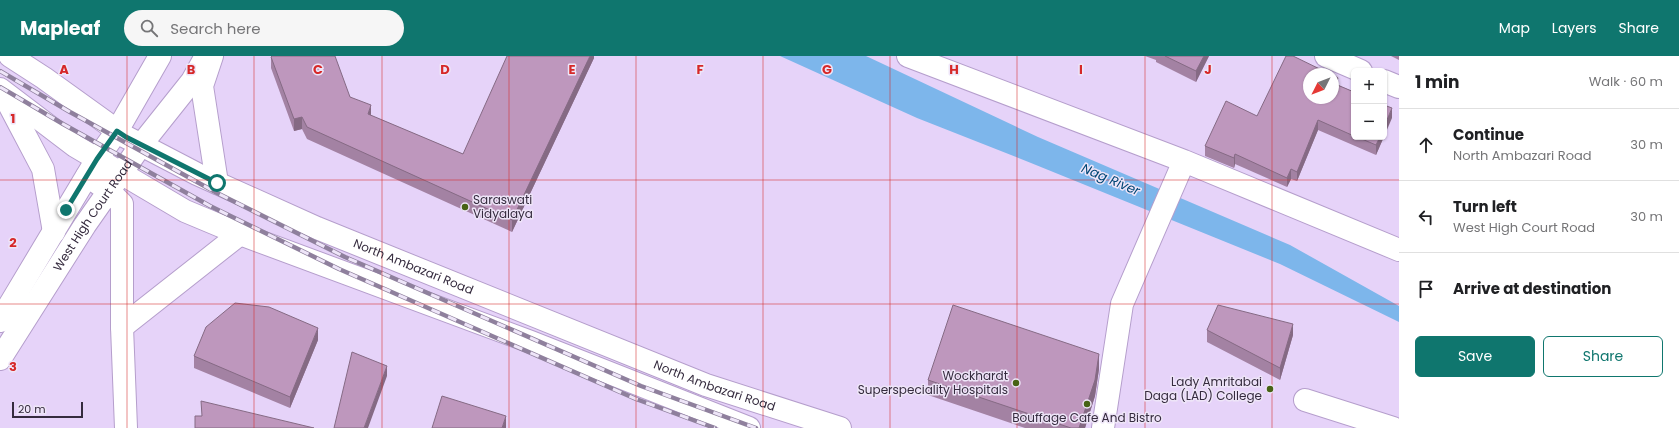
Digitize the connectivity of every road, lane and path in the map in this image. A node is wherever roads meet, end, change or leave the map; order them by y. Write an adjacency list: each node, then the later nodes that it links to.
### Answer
1 (10, 56): 11 (main road, North Ambazari Road)
2 (160, 56): 11 (main road, West High Court Road)
3 (206, 56): 12 (main road, West High Court Road)
4 (212, 56): 16 (main road)
5 (908, 56): 13 (main road)
6 (1326, 56): 7 (main road)
7 (1354, 68)
8 (1387, 82): 9 (main road)
9 (1399, 88)
10 (1, 90): 14 (main road); 17 (main road)
11 (117, 131): 12 (main road, North Ambazari Road); 14 (main road, West High Court Road)
12 (141, 145): 15 (main road, West High Court Road); 16 (main road, North Ambazari Road)
13 (1182, 165): 19 (main road); 27 (main road)
14 (92, 168): 15 (main road); 17 (main road, West High Court Road)
15 (115, 183): 18 (main road); 21 (main road); 22 (main road, West High Court Road)
16 (217, 183): 26 (main road, North Ambazari Road)
17 (54, 232): 20 (main road, West High Court Road)
18 (240, 234): 21 (main road); 25 (main road)
19 (1399, 250)
20 (0, 321)
21 (122, 327): 24 (main road)
22 (0, 359)
23 (1304, 400): 28 (main road)
24 (126, 428)
25 (749, 428)
26 (840, 428)
27 (1104, 428)
28 (1393, 428)

